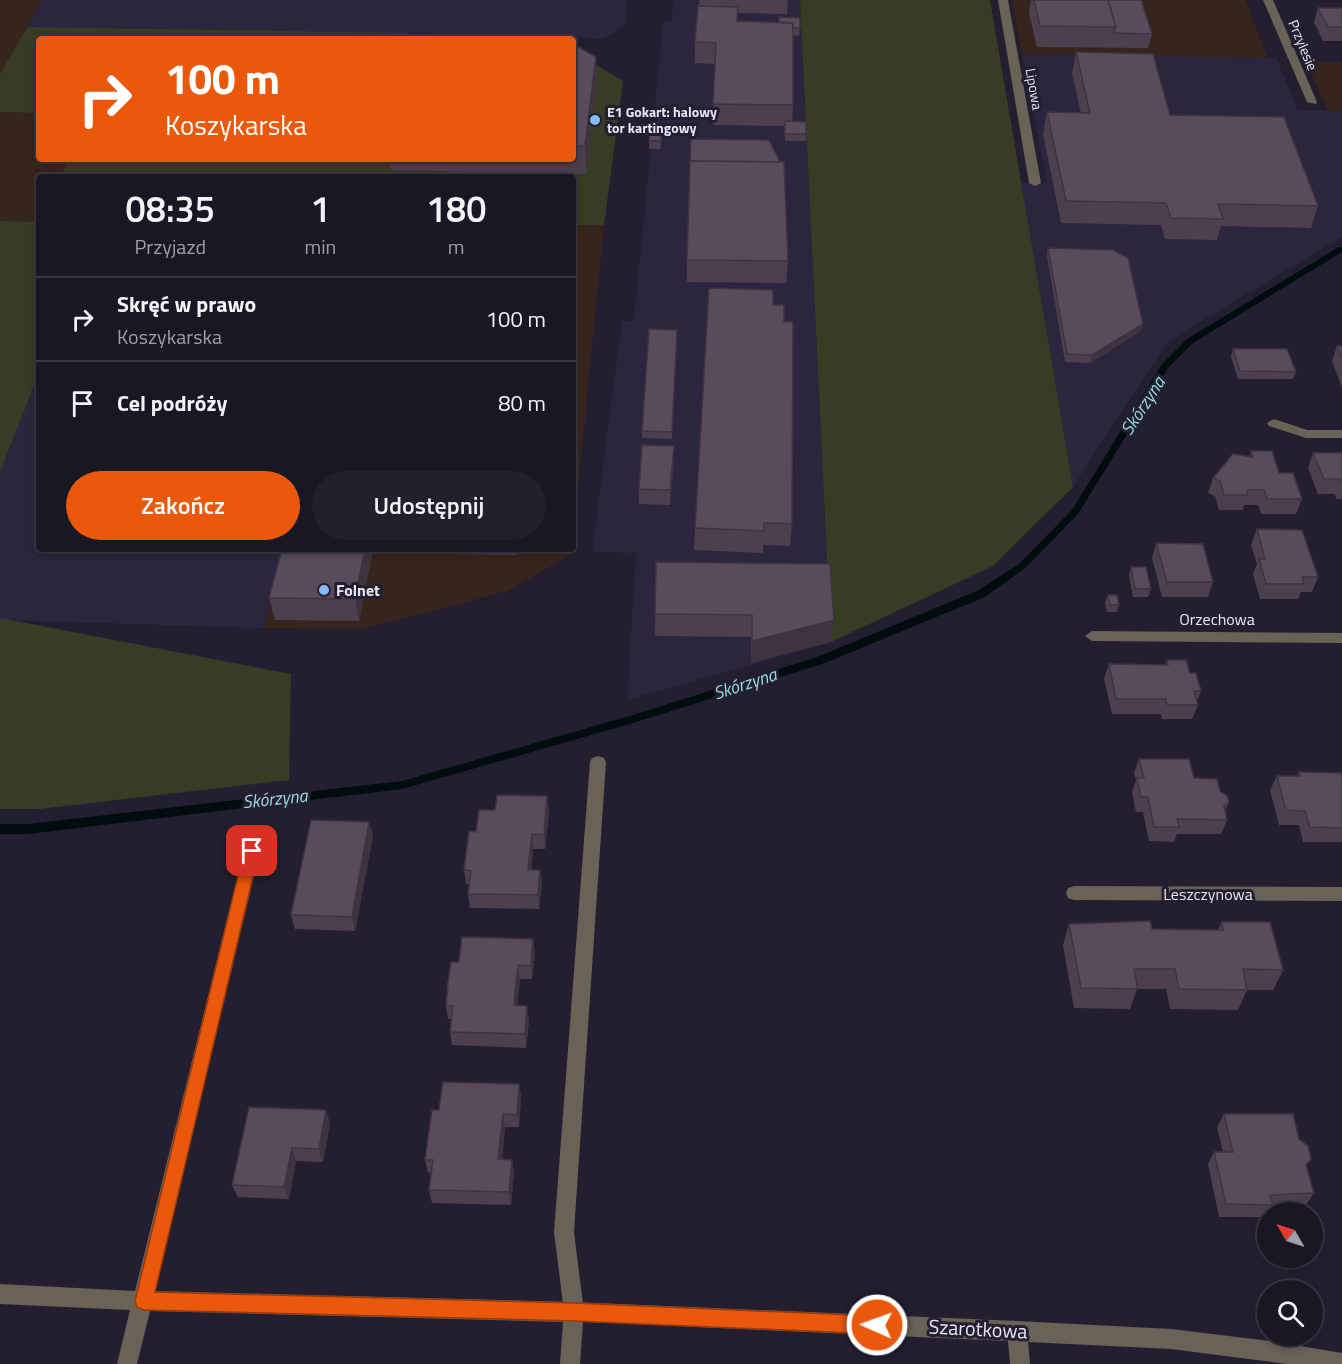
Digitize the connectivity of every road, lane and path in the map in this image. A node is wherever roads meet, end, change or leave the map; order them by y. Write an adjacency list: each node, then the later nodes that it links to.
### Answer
1 (1003, 0): 4 (street, Lipowa)
2 (1268, 0): 3 (street, Przylesie)
3 (1312, 102)
4 (1035, 183)
5 (1274, 423): 6 (street)
6 (1342, 434)
7 (1092, 636): 8 (street, Orzechowa)
8 (1342, 638)
9 (598, 762): 15 (street)
10 (252, 851): 14 (street)
11 (1074, 893): 12 (street, Leszczynowa)
12 (1342, 894)
13 (0, 1294): 14 (street, Szarotkowa)
14 (144, 1301): 15 (street, Szarotkowa); 18 (street)
15 (574, 1312): 16 (street, Szarotkowa); 19 (street)
16 (1017, 1331): 17 (street, Szarotkowa); 20 (street)
17 (1342, 1363)
18 (127, 1364)
19 (570, 1364)
20 (1020, 1364)

